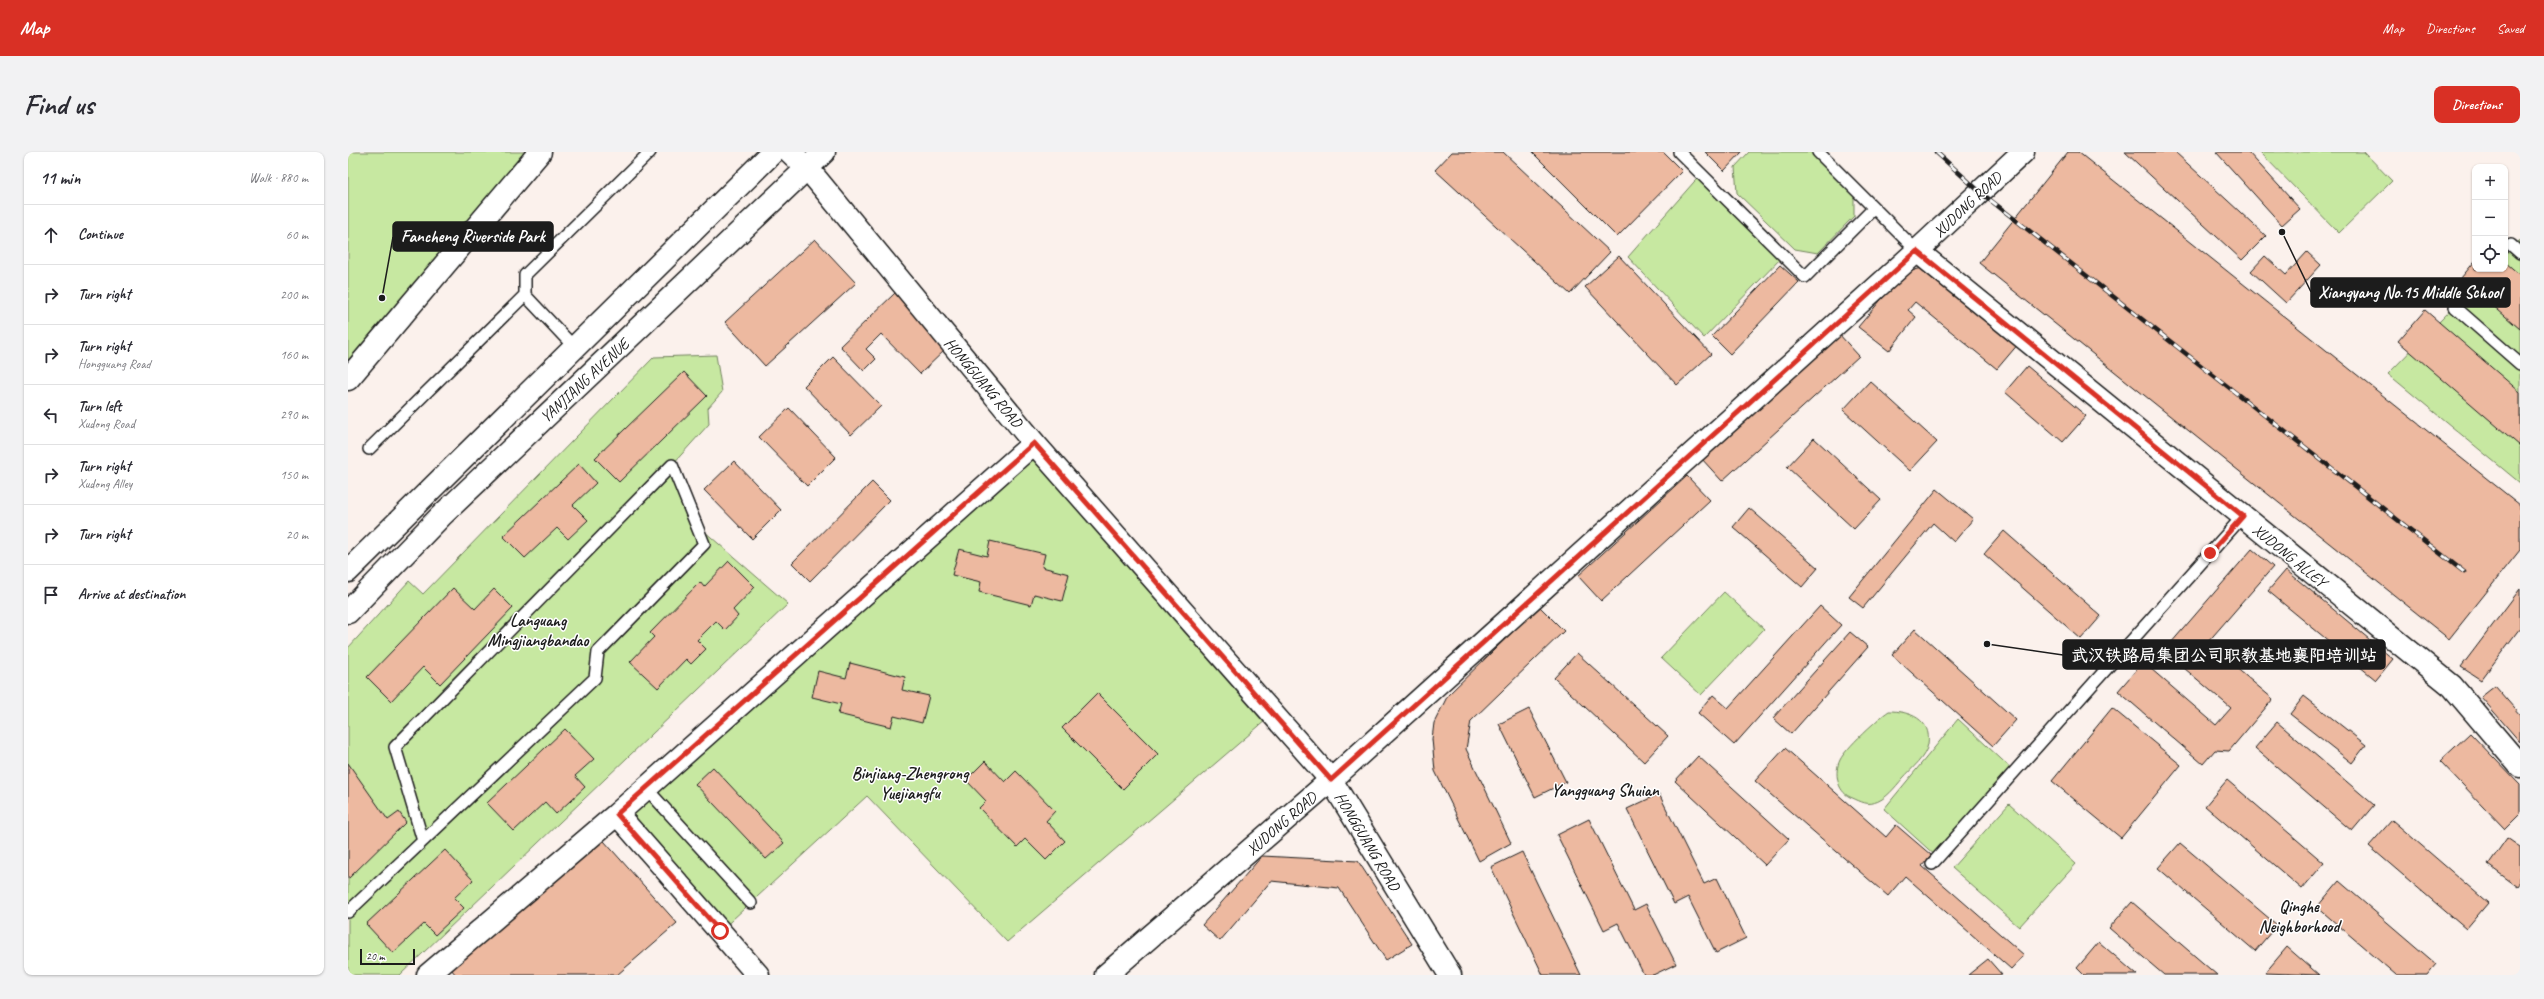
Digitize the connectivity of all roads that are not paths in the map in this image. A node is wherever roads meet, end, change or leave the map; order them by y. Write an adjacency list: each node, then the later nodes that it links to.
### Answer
1 (540, 152): 18 (street)
2 (650, 152): 14 (lane)
3 (773, 152): 16 (street, YANJIANG AVENUE)
4 (790, 152): 9 (street, HONGGUANG ROAD)
5 (824, 152): 9 (street, YANJIANG AVENUE)
6 (1679, 152): 10 (lane)
7 (1818, 152): 10 (lane)
8 (2023, 152): 12 (street, XUDONG ROAD)
9 (808, 169): 19 (street, HONGGUANG ROAD); 23 (street, YANJIANG AVENUE)
10 (1874, 208): 12 (lane)
11 (2510, 245): 13 (lane)
12 (1917, 251): 21 (street, XUDONG ALLEY); 25 (street, XUDONG ROAD)
13 (2520, 253)
14 (525, 295): 16 (lane); 20 (lane)
15 (2455, 308): 17 (lane)
16 (574, 347): 22 (street, YANJIANG AVENUE)
17 (2520, 364)
18 (348, 379)
19 (1034, 443): 25 (street, HONGGUANG ROAD); 26 (street)
20 (369, 449)
21 (2243, 516): 24 (street, XUDONG ALLEY); 29 (lane)
22 (348, 570)
23 (348, 612)
24 (2520, 766)
25 (1331, 780): 34 (street, XUDONG ROAD); 35 (street, HONGGUANG ROAD)
26 (646, 788): 27 (street); 30 (lane)
27 (617, 814): 32 (street); 33 (street)
28 (423, 841): 28 (lane); 31 (lane)
29 (1932, 864)
30 (751, 903)
31 (348, 912)
32 (428, 975)
33 (758, 975)
34 (1106, 975)
35 (1450, 975)

